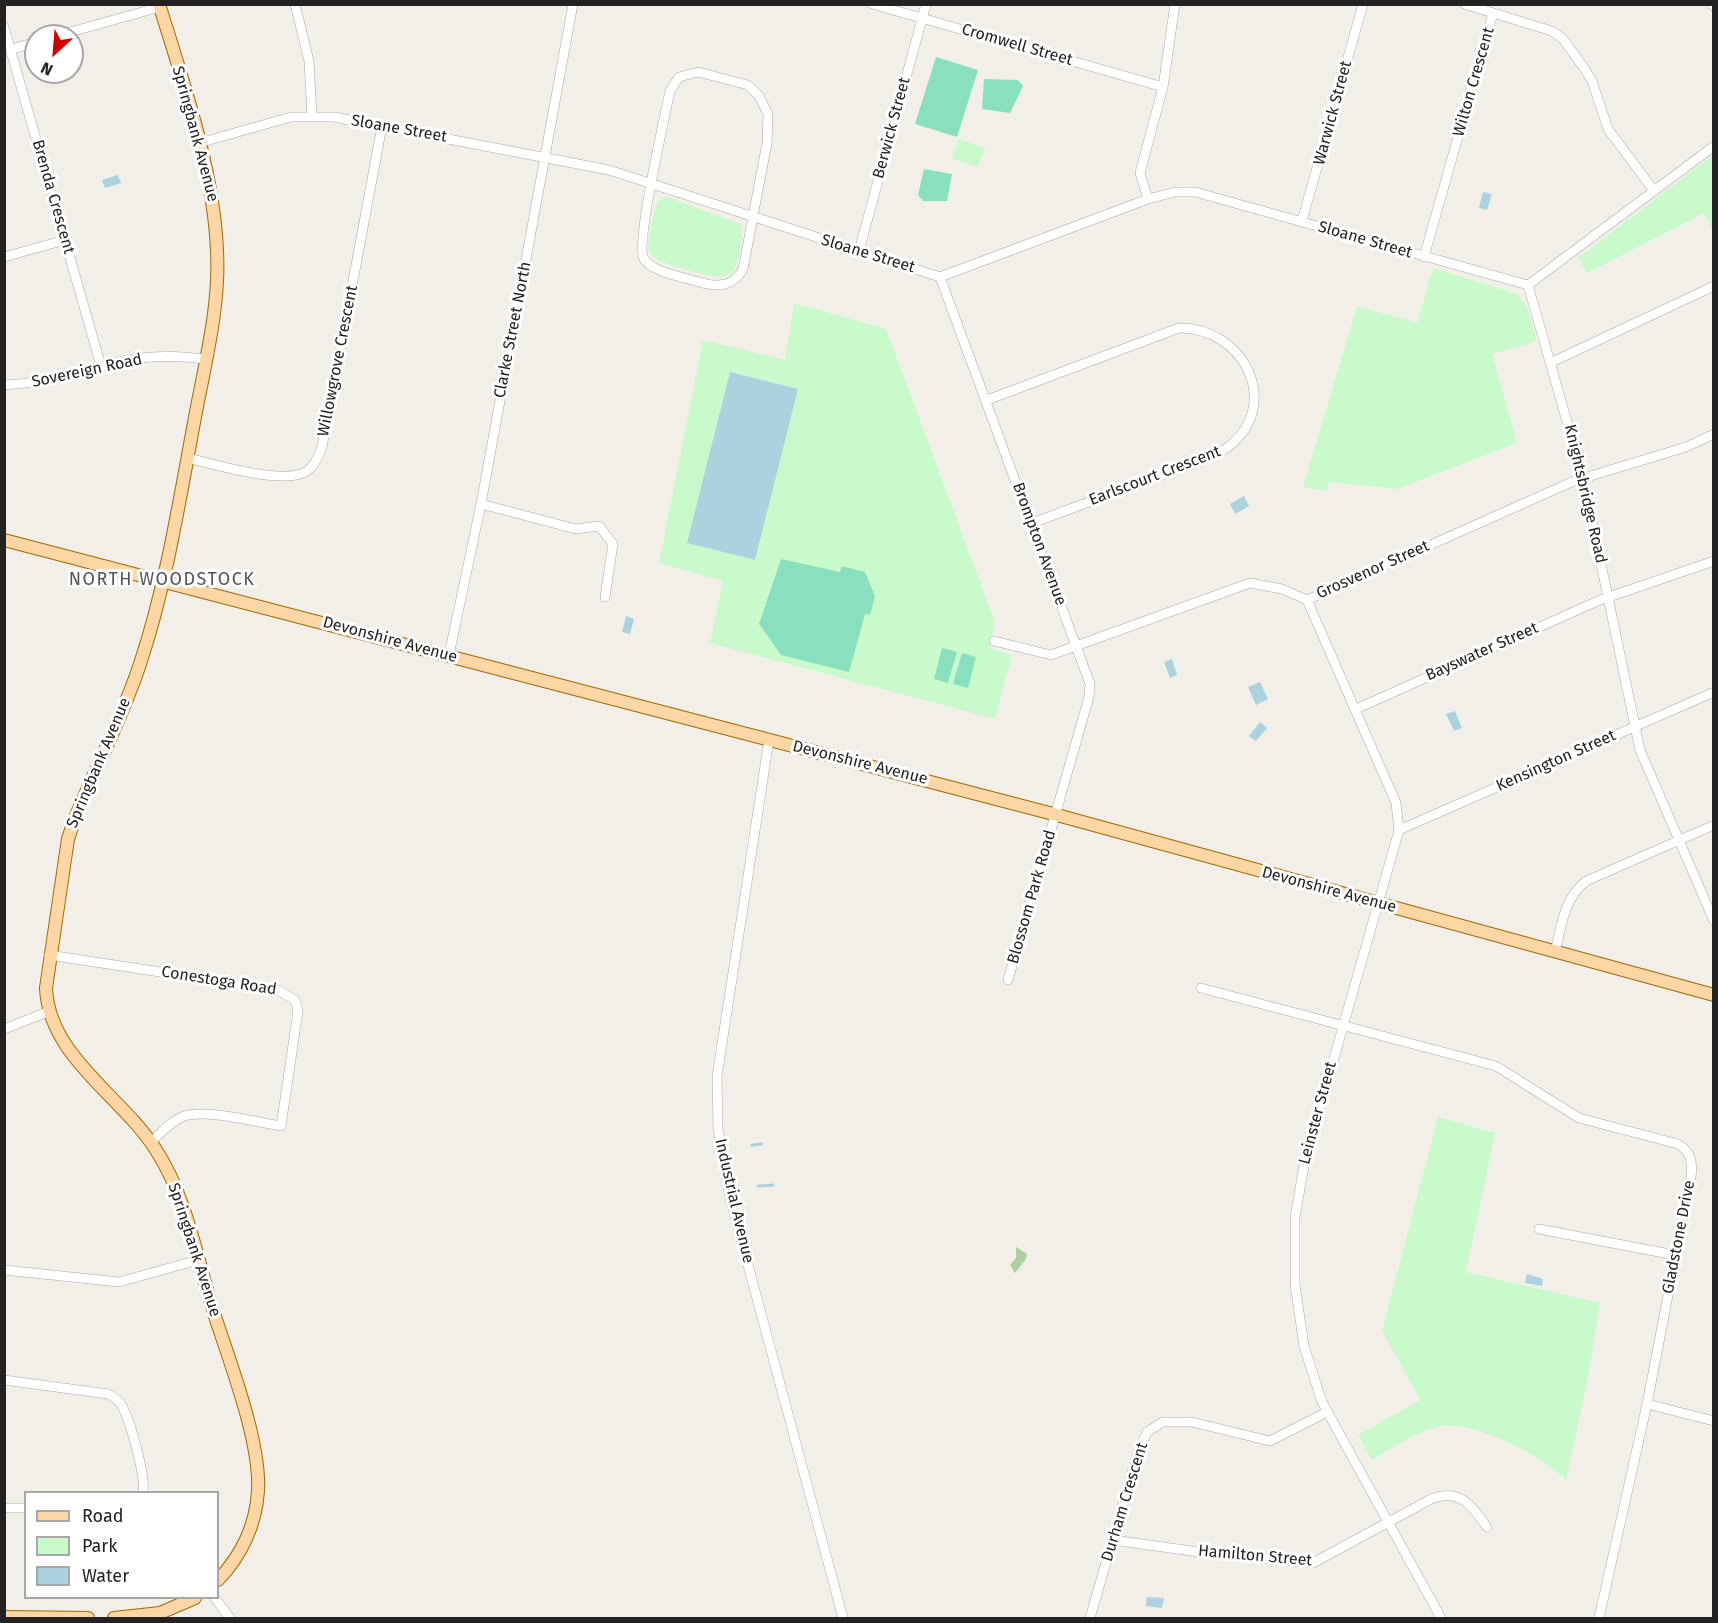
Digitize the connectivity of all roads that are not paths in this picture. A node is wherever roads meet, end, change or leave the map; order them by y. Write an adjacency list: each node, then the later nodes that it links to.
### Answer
1 (295, 4): 16 (street)
2 (573, 4): 20 (street, Clarke Street North)
3 (872, 4): 10 (street, Cromwell Street)
4 (926, 4): 10 (street, Berwick Street)
5 (1175, 4): 15 (street)
6 (1363, 4): 25 (street, Warwick Street)
7 (1464, 4): 9 (street)
8 (160, 6): 12 (street); 18 (main road, Springbank Avenue)
9 (1494, 13): 22 (street, Wilton Crescent); 29 (street, Wilton Crescent)
10 (922, 18): 15 (street, Cromwell Street); 27 (street, Berwick Street)
11 (4, 27): 14 (street, Brenda Crescent)
12 (84, 28)
13 (24, 46): 14 (street)
14 (12, 49): 26 (street, Brenda Crescent)
15 (1163, 87): 23 (street)
16 (312, 116): 17 (street, Sloane Street); 18 (street, Sloane Street)
17 (382, 126): 20 (street, Sloane Street); 39 (street, Willowgrove Crescent)
18 (199, 143): 33 (main road, Springbank Avenue)
19 (1713, 146): 22 (street)
20 (545, 156): 21 (street, Sloane Street); 41 (street, Clarke Street North)
21 (652, 184): 24 (street, Sloane Street); 24 (street); 24 (street)
22 (1654, 191): 31 (street)
23 (1148, 199): 25 (street, Sloane Street); 30 (street, Sloane Street)
24 (753, 217): 27 (street, Sloane Street)
25 (1302, 221): 29 (street, Sloane Street)
26 (65, 240): 28 (street); 35 (street, Brenda Crescent)
27 (859, 251): 30 (street, Sloane Street)
28 (4, 256)
29 (1424, 257): 31 (street, Sloane Street)
30 (940, 277): 37 (street, Brompton Avenue)
31 (1528, 285): 34 (street, Knightsbridge Road)
32 (1713, 286): 34 (street)
33 (206, 359): 35 (street, Sovereign Road); 39 (main road, Springbank Avenue)
34 (1552, 362): 40 (street, Knightsbridge Road)
35 (101, 366): 36 (street, Sovereign Road)
36 (4, 386)
37 (987, 400): 42 (street, Brompton Avenue); 42 (street, Earlscourt Crescent)
38 (1713, 434): 40 (street, Grosvenor Street)
39 (187, 458): 45 (main road, Springbank Avenue)
40 (1583, 478): 47 (street, Knightsbridge Road); 48 (street, Grosvenor Street)
41 (481, 504): 46 (street); 51 (street, Clarke Street North)
42 (1032, 523): 50 (street, Brompton Avenue)
43 (4, 540): 45 (main road, Devonshire Avenue)
44 (1713, 561): 47 (street)
45 (162, 580): 51 (main road, Devonshire Avenue); 63 (main road, Springbank Avenue)
46 (604, 597)
47 (1609, 597): 53 (street, Bayswater Street); 54 (street, Knightsbridge Road)
48 (1307, 600): 50 (street, Grosvenor Street); 53 (street, Leinster Street)
49 (994, 641): 50 (street, Grosvenor Street)
50 (1078, 647): 56 (street, Brompton Avenue)
51 (449, 655): 55 (main road, Devonshire Avenue)
52 (1713, 692): 54 (street, Kensington Street)
53 (1356, 709): 58 (street, Leinster Street)
54 (1634, 726): 58 (street, Kensington Street); 59 (street, Knightsbridge Road)
55 (769, 740): 56 (main road, Devonshire Avenue); 92 (street, Industrial Avenue)
56 (1057, 815): 60 (main road, Devonshire Avenue); 64 (street, Blossom Park Road)
57 (1713, 825): 59 (street)
58 (1399, 830): 60 (street, Leinster Street)
59 (1678, 841): 61 (street, Knightsbridge Road); 62 (street)
60 (1377, 904): 62 (main road, Devonshire Avenue); 68 (street, Leinster Street)
61 (1713, 921)
62 (1555, 952): 66 (main road, Devonshire Avenue)
63 (49, 954): 67 (main road, Springbank Avenue); 70 (street, Conestoga Road)
64 (1008, 980)
65 (1201, 988): 68 (street, Gladstone Drive)
66 (1713, 995)
67 (50, 1011): 69 (street); 70 (main road, Springbank Avenue)
68 (1342, 1025): 72 (street, Gladstone Drive); 77 (street, Leinster Street)
69 (4, 1029)
70 (151, 1142): 73 (main road, Springbank Avenue)
71 (1539, 1229): 72 (street)
72 (1675, 1255): 76 (street, Gladstone Drive)
73 (198, 1260): 74 (street); 85 (main road, Springbank Avenue)
74 (4, 1270)
75 (4, 1380): 79 (street)
76 (1647, 1404): 78 (street); 95 (street, Gladstone Drive)
77 (1327, 1412): 82 (street, Leinster Street); 84 (street, Durham Crescent)
78 (1713, 1420)
79 (143, 1491)
80 (4, 1508): 81 (street)
81 (24, 1508)
82 (1388, 1525): 83 (street, Hamilton Street); 84 (street, Hamilton Street); 94 (street, Leinster Street)
83 (1488, 1527)
84 (1113, 1540): 93 (street, Durham Crescent)
85 (219, 1579)
86 (192, 1599): 90 (main road)
87 (216, 1599): 91 (street)
88 (4, 1617): 89 (main road)
89 (88, 1618)
90 (114, 1618)
91 (230, 1618)
92 (843, 1618)
93 (1090, 1618)
94 (1441, 1618)
95 (1599, 1618)

